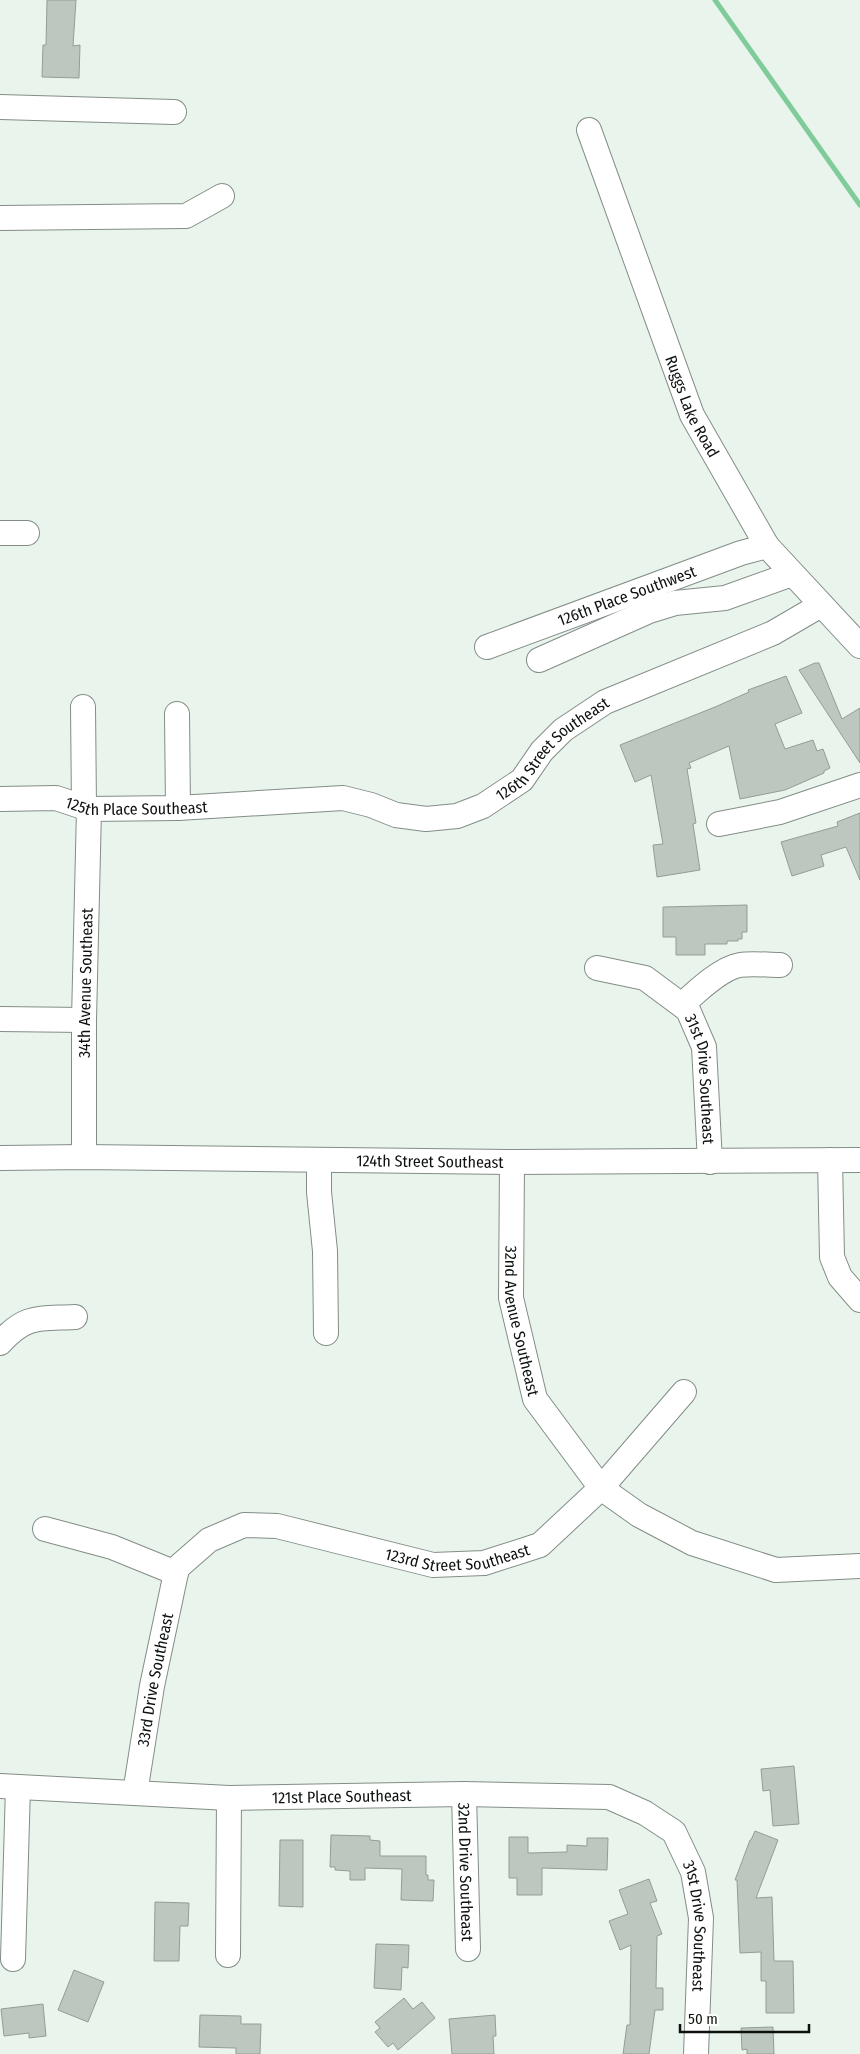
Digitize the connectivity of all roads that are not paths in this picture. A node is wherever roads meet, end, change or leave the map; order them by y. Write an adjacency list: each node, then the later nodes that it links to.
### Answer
1 (0, 107): 2 (street)
2 (174, 112)
3 (589, 130): 8 (street, Ruggs Lake Road)
4 (222, 196): 5 (street)
5 (0, 218)
6 (0, 533): 7 (street)
7 (27, 533)
8 (767, 546): 9 (street, Ruggs Lake Road); 12 (street, 126th Place Southwest)
9 (792, 574): 10 (street, Ruggs Lake Road); 13 (street)
10 (821, 605): 11 (street, Ruggs Lake Road); 18 (street, 126th Street Southeast)
11 (860, 646)
12 (487, 647)
13 (539, 660)
14 (83, 707): 19 (street, 34th Avenue Southeast)
15 (177, 714): 20 (street)
16 (860, 785): 21 (street)
17 (0, 799): 19 (street, 125th Place Southeast)
18 (272, 803): 20 (street, 125th Place Southeast)
19 (86, 808): 20 (street, 125th Place Southeast); 26 (street, 34th Avenue Southeast)
20 (178, 808)
21 (720, 824)
22 (780, 965): 24 (street)
23 (597, 968): 24 (street, 31st Drive Southeast)
24 (682, 1005): 33 (street, 31st Drive Southeast)
25 (0, 1019): 26 (street)
26 (84, 1020): 27 (street, 34th Avenue Southeast)
27 (84, 1157): 28 (street, 124th Street Southeast); 29 (street, 124th Street Southeast)
28 (0, 1158)
29 (319, 1160): 32 (street, 124th Street Southeast); 36 (street)
30 (830, 1160): 31 (street, 124th Street Southeast); 33 (street, 124th Street Southeast); 34 (street)
31 (860, 1160)
32 (512, 1162): 33 (street, 124th Street Southeast); 39 (street, 32nd Avenue Southeast)
33 (710, 1162)
34 (860, 1300)
35 (75, 1317): 37 (street)
36 (326, 1333)
37 (0, 1343)
38 (684, 1392): 39 (street, 123rd Street Southeast)
39 (601, 1488): 41 (street); 42 (street, 123rd Street Southeast)
40 (46, 1529): 42 (street)
41 (860, 1566)
42 (177, 1570): 44 (street, 33rd Drive Southeast)
43 (9, 1787): 44 (street, 121st Place Southeast); 50 (street)
44 (135, 1793): 46 (street, 121st Place Southeast)
45 (464, 1794): 46 (street, 121st Place Southeast); 47 (street, 121st Place Southeast); 48 (street, 32nd Drive Southeast)
46 (229, 1798): 49 (street)
47 (674, 1832): 51 (street, 31st Drive Southeast)
48 (468, 1949)
49 (228, 1955)
50 (13, 1959)
51 (696, 2054)

